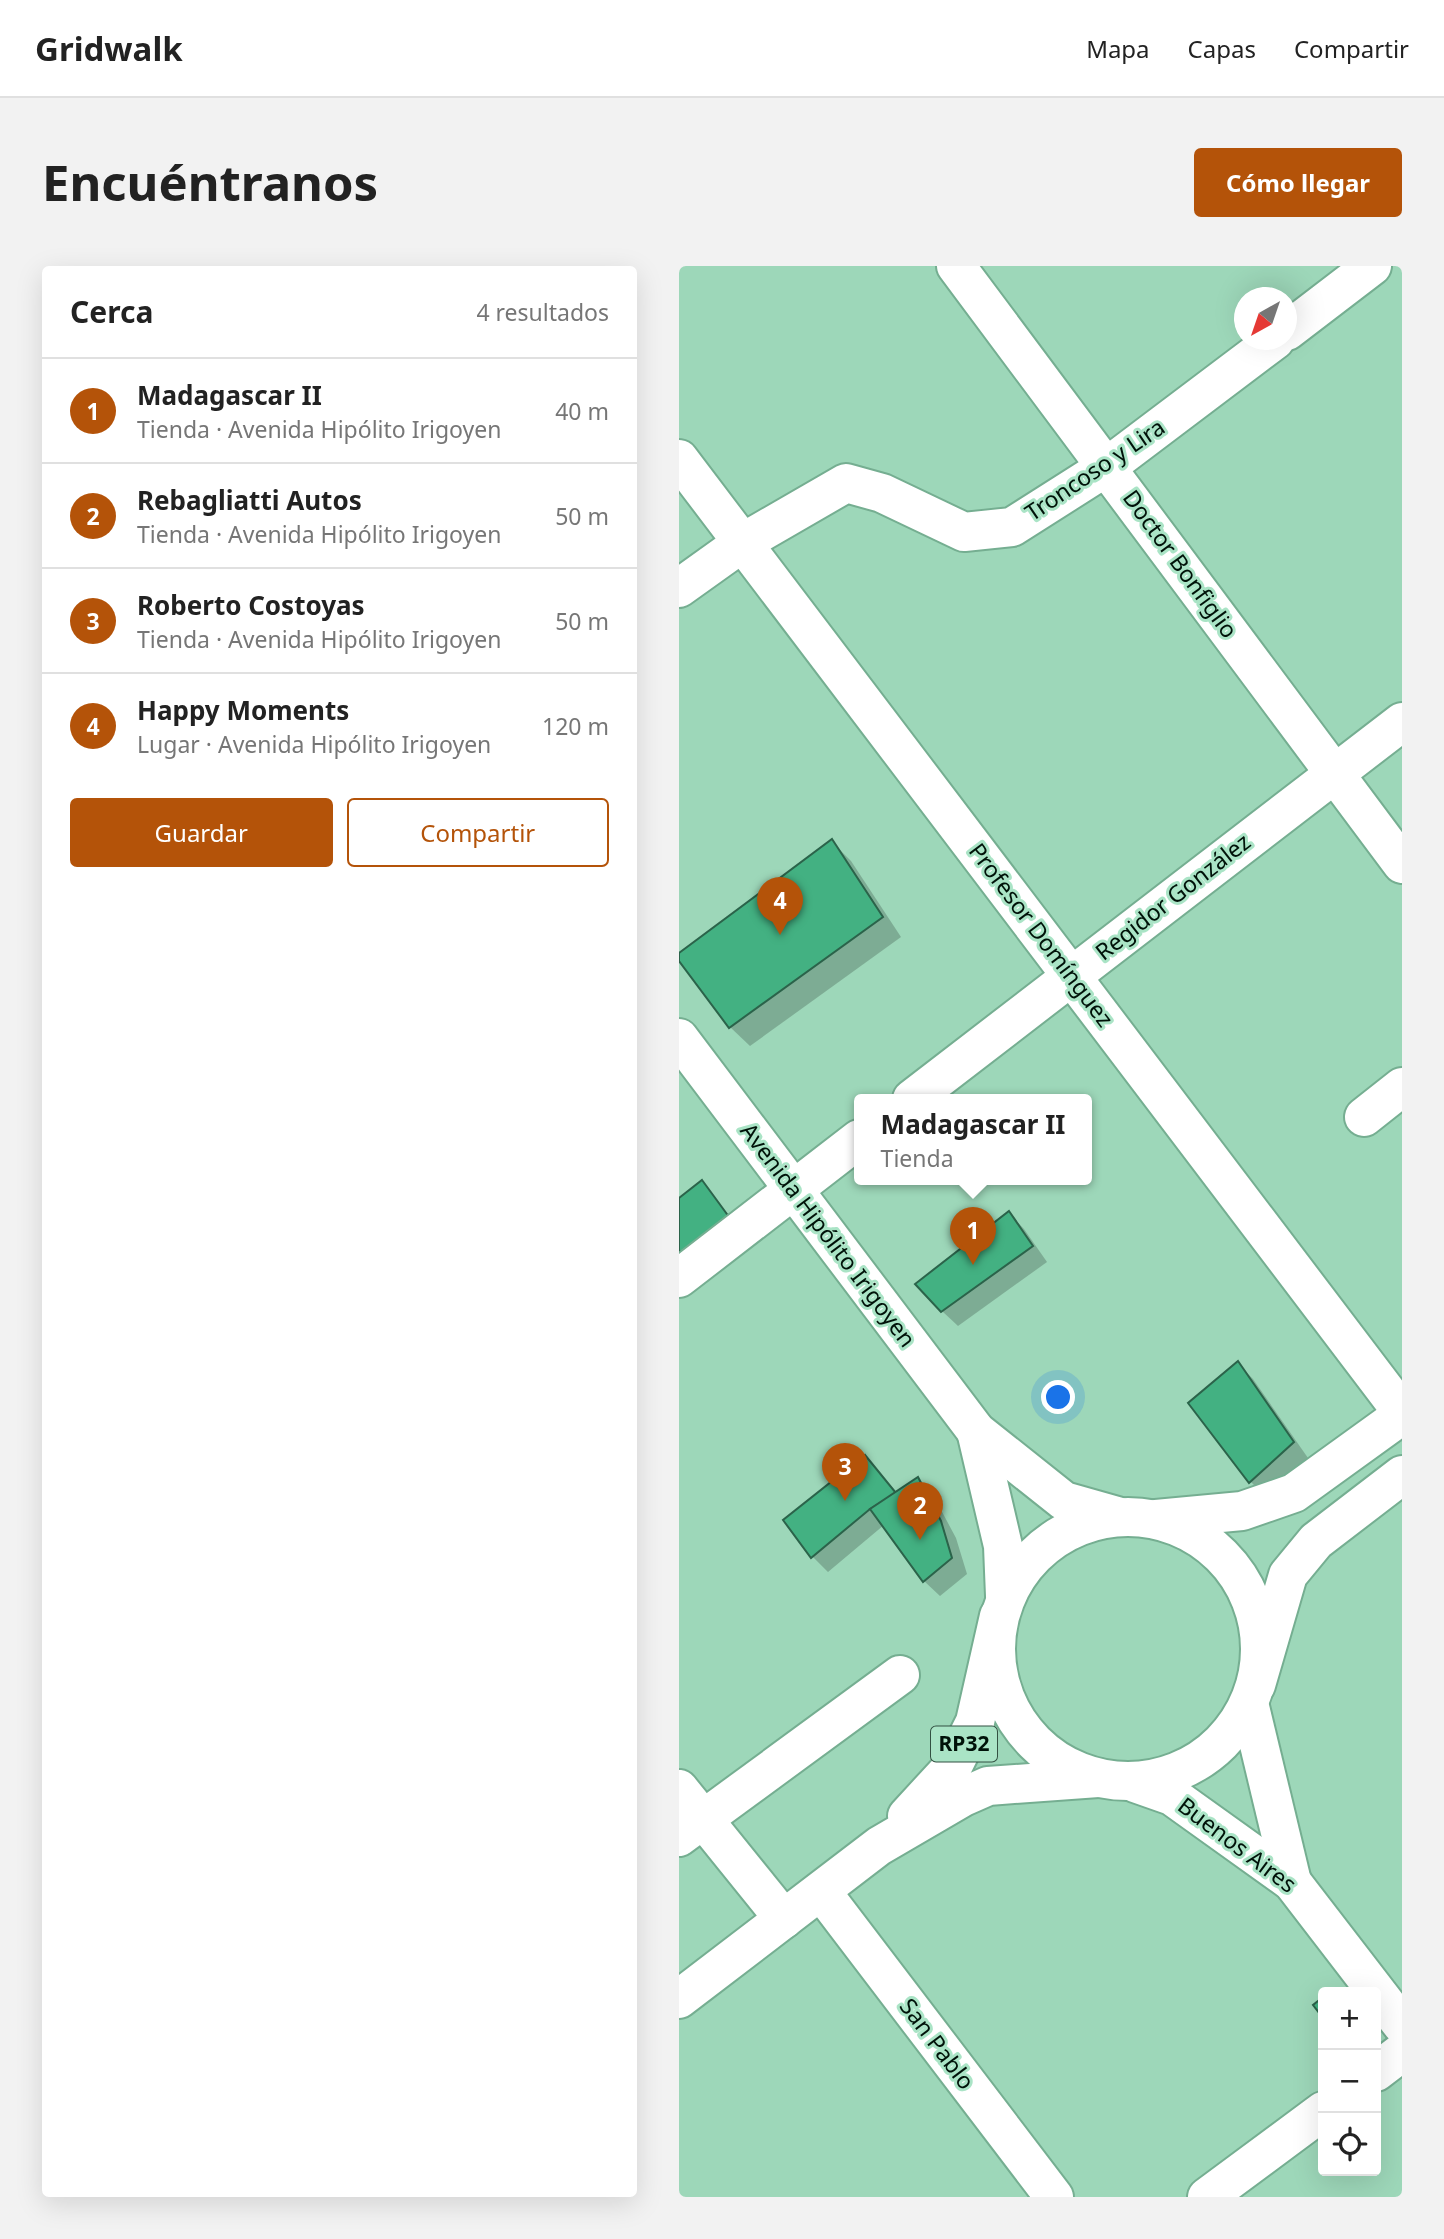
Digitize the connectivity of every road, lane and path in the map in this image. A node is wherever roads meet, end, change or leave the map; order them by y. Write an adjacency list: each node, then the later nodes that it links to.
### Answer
1 (956, 266): 6 (street, Doctor Bonfiglio)
2 (1372, 266): 3 (street)
3 (1297, 323)
4 (1262, 350): 6 (street, Troncoso y Lira)
5 (679, 459): 7 (street, Profesor Domínguez)
6 (1108, 466): 7 (street, Troncoso y Lira); 10 (street, Doctor Bonfiglio)
7 (742, 543): 8 (street, Troncoso y Lira); 12 (street, Profesor Domínguez)
8 (679, 588)
9 (1402, 722): 10 (street, Regidor González)
10 (1334, 774): 11 (street, Doctor Bonfiglio); 12 (street, Regidor González)
11 (1402, 864)
12 (1072, 975): 15 (street, Regidor González); 20 (street, Profesor Domínguez)
13 (679, 1038): 18 (street, Avenida Hipólito Irigoyen)
14 (1402, 1087): 16 (street)
15 (918, 1094)
16 (1364, 1116)
17 (854, 1143): 18 (street)
18 (794, 1190): 19 (street); 21 (street, Avenida Hipólito Irigoyen)
19 (679, 1278)
20 (1402, 1413): 24 (street, RP32)
21 (976, 1432): 23 (street, Avenida Hipólito Irigoyen); 25 (street, Avenida Hipólito Irigoyen)
22 (1402, 1475): 27 (street, RP32)
23 (1117, 1516): 24 (street, RP32); 25 (street, RP32)
24 (1156, 1519): 27 (street, RP32)
25 (1002, 1606): 28 (street, RP32); 32 (street, RP32)
26 (900, 1675): 31 (street)
27 (1253, 1696): 29 (street, RP32); 33 (street)
28 (1098, 1778): 29 (street, RP32); 32 (street, RP32)
29 (1135, 1783): 33 (street, Buenos Aires)
30 (679, 1789): 31 (street)
31 (690, 1828): 35 (street)
32 (879, 1846): 34 (street, RP32)
33 (1292, 1882): 37 (street, Buenos Aires)
34 (821, 1891): 35 (street, RP32); 41 (street, San Pablo)
35 (784, 1919): 36 (street, RP32)
36 (679, 1999)
37 (1402, 2025)
38 (1402, 2052): 39 (street)
39 (1381, 2068)
40 (1320, 2113): 42 (street)
41 (1054, 2197)
42 (1207, 2197)

